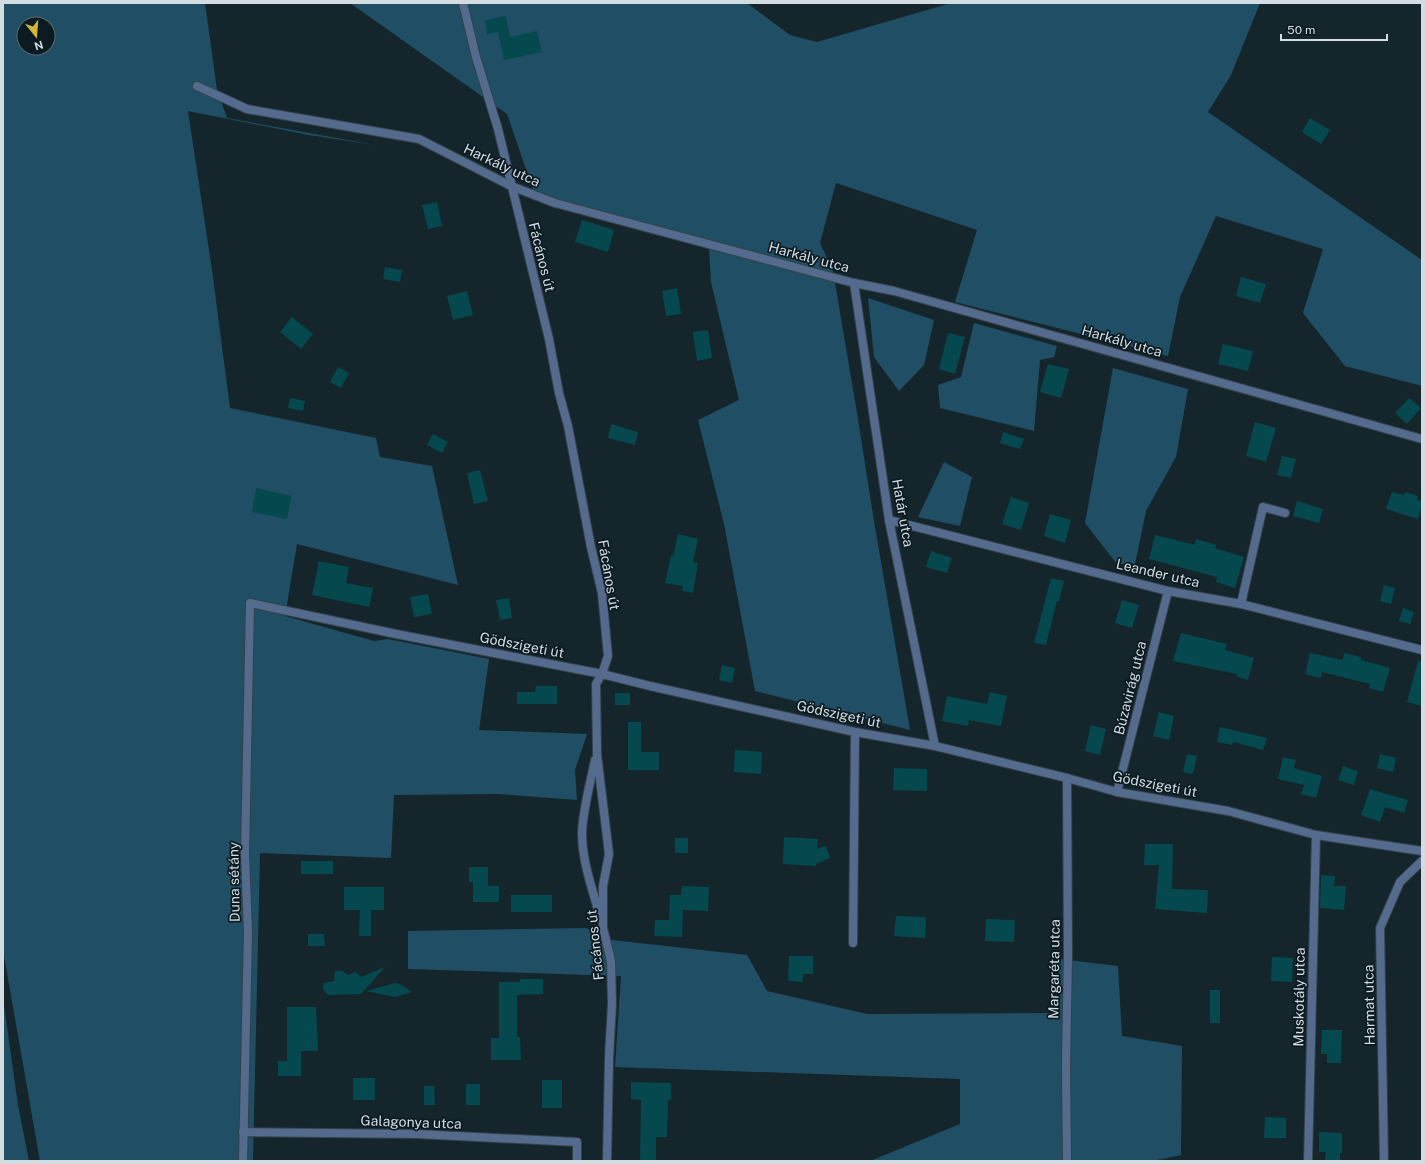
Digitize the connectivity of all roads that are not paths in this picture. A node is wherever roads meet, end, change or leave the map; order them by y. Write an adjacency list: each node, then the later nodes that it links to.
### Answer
1 (463, 3): 3 (street, Fácános út)
2 (197, 86): 3 (street, Harkály utca)
3 (511, 186): 4 (street, Harkály utca); 12 (street, Fácános út)
4 (854, 283): 5 (street, Harkály utca); 7 (street, Határ utca)
5 (1422, 439)
6 (1285, 513): 10 (street)
7 (890, 520): 8 (street, Leander utca); 14 (street, Határ utca)
8 (1168, 590): 10 (street, Leander utca); 17 (street, Búzavirág utca)
9 (250, 603): 12 (street, Gödszigeti út); 23 (street, Duna sétány)
10 (1241, 604): 11 (street, Leander utca)
11 (1422, 650)
12 (602, 674): 13 (street, Gödszigeti út); 15 (street, Fácános út)
13 (855, 732): 14 (street, Gödszigeti út); 22 (street)
14 (935, 746): 16 (street, Gödszigeti út)
15 (597, 754): 21 (street, Fácános út); 21 (street)
16 (1067, 778): 17 (street, Gödszigeti út); 27 (street, Margaréta utca)
17 (1117, 792): 18 (street, Gödszigeti út)
18 (1316, 834): 19 (street, Gödszigeti út); 28 (street, Muskotály utca)
19 (1422, 851)
20 (1422, 861): 29 (street, Harmat utca)
21 (603, 928): 26 (street, Fácános út)
22 (853, 943)
23 (244, 1132): 24 (street, Duna sétány); 25 (street, Galagonya utca)
24 (243, 1161)
25 (577, 1161)
26 (607, 1161)
27 (1067, 1161)
28 (1308, 1161)
29 (1384, 1161)

